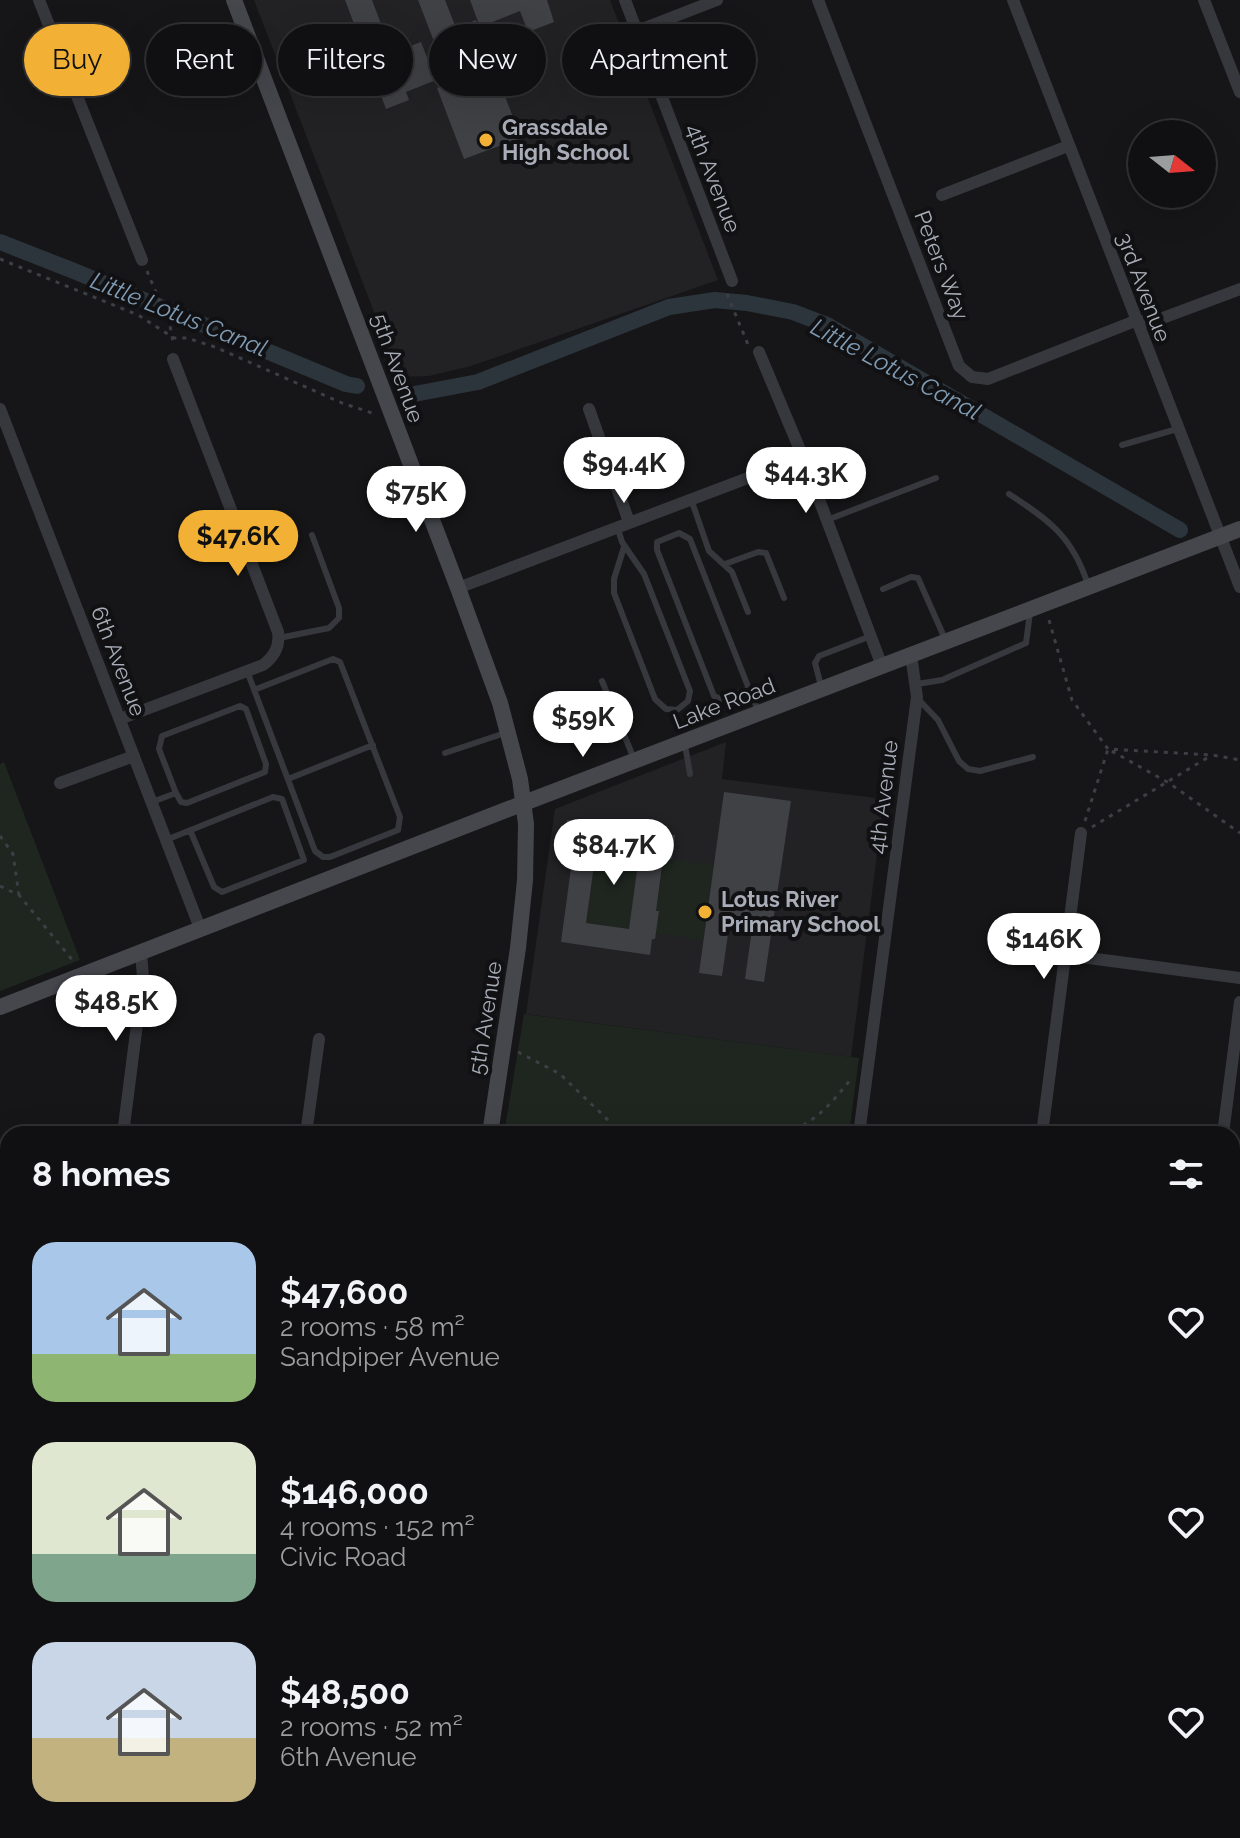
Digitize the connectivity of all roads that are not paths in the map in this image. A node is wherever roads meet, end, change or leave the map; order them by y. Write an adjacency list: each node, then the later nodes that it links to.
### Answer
1 (39, 0): 14 (street)
2 (234, 0): 37 (street, 5th Avenue)
3 (625, 0): 8 (street, 4th Avenue)
4 (717, 0): 9 (street)
5 (818, 0): 17 (street, Peters Way)
6 (1013, 0): 12 (street, 3rd Avenue)
7 (1204, 0): 10 (street)
8 (634, 24)
9 (655, 24)
10 (1240, 92)
11 (660, 96): 15 (street, 4th Avenue)
12 (1068, 146): 13 (street); 17 (street, 3rd Avenue)
13 (942, 195)
14 (142, 260)
15 (727, 282)
16 (1240, 289): 17 (street, Peters Way)
17 (1135, 321): 22 (street, 3rd Avenue)
18 (759, 352): 24 (street)
19 (173, 359): 43 (street)
20 (0, 409): 54 (street, 6th Avenue)
21 (589, 409): 29 (street)
22 (1177, 429): 23 (lane); 32 (street, 3rd Avenue)
23 (1122, 445)
24 (803, 457): 27 (street); 28 (street)
25 (936, 478): 28 (lane)
26 (1009, 494): 35 (lane)
27 (691, 499): 29 (street); 34 (lane)
28 (827, 520): 42 (street)
29 (623, 524): 33 (lane); 37 (street)
30 (1240, 529): 32 (street, Lake Road)
31 (312, 535): 43 (lane)
32 (1219, 537): 35 (street, Lake Road); 36 (street, 3rd Avenue)
33 (624, 547): 33 (lane)
34 (725, 564): 39 (lane); 41 (lane)
35 (1089, 587): 40 (street, Lake Road)
36 (1240, 587)
37 (458, 588): 55 (street, 5th Avenue)
38 (883, 589): 44 (lane)
39 (784, 598)
40 (1037, 607): 44 (street, Lake Road); 52 (lane)
41 (748, 612)
42 (871, 636): 46 (street); 50 (lane)
43 (279, 638): 47 (street)
44 (946, 642): 45 (street, Lake Road)
45 (911, 655): 46 (street, Lake Road); 52 (street, 4th Avenue)
46 (882, 666): 50 (street, Lake Road)
47 (247, 671): 51 (lane); 54 (street)
48 (602, 681): 61 (lane)
49 (749, 689): 49 (lane); 53 (lane)
50 (822, 689): 53 (street, Lake Road)
51 (254, 690): 57 (lane); 63 (lane)
52 (917, 691): 60 (lane); 81 (street, 4th Avenue)
53 (759, 713): 56 (street, Lake Road)
54 (120, 719): 59 (street, 6th Avenue)
55 (509, 732): 58 (lane); 67 (street, 5th Avenue)
56 (684, 742): 61 (street, Lake Road); 62 (lane)
57 (373, 745): 63 (lane); 63 (lane)
58 (445, 753)
59 (134, 756): 64 (street); 66 (street, 6th Avenue)
60 (1033, 757)
61 (635, 761): 67 (street, Lake Road)
62 (690, 774)
63 (288, 779)
64 (60, 783)
65 (176, 793): 65 (lane); 66 (lane)
66 (152, 802): 70 (street, 6th Avenue)
67 (524, 803): 71 (street, Lake Road); 80 (street, 5th Avenue)
68 (190, 830): 68 (lane); 70 (lane)
69 (1081, 833): 73 (street)
70 (166, 840): 71 (street, 6th Avenue)
71 (200, 928): 72 (street, Lake Road)
72 (141, 953): 76 (street, Lake Road); 78 (street)
73 (1066, 955): 74 (street); 82 (street)
74 (1240, 978)
75 (1240, 1002): 83 (street)
76 (0, 1007)
77 (319, 1039): 79 (street)
78 (124, 1126)
79 (307, 1126)
80 (491, 1126)
81 (860, 1126)
82 (1043, 1126)
83 (1224, 1126)

